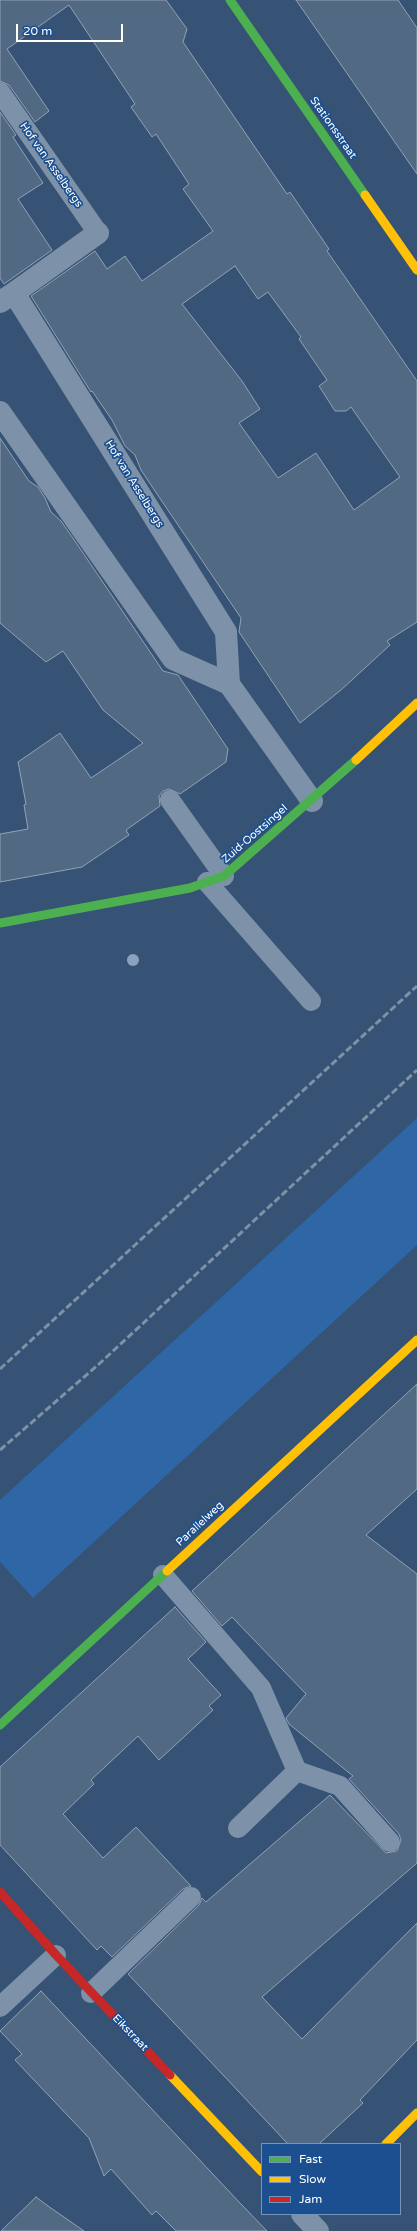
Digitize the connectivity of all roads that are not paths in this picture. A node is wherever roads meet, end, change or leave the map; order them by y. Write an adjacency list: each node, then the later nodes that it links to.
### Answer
1 (230, 0): 4 (street, Stationsstraat)
2 (0, 92): 3 (lane, Hof van Asselbergs)
3 (98, 233): 5 (street, Hof van Asselbergs)
4 (417, 270)
5 (7, 298): 7 (street, Hof van Asselbergs)
6 (0, 412): 7 (street)
7 (229, 684): 10 (street)
8 (417, 703): 10 (street, Zuid-Oostsingel)
9 (170, 800): 11 (lane)
10 (312, 800): 11 (street, Zuid-Oostsingel)
11 (215, 879): 12 (street, Zuid-Oostsingel); 13 (lane)
12 (0, 923)
13 (311, 1001)
14 (417, 1340): 15 (street, Parallelweg)
15 (163, 1575): 16 (street, Parallelweg); 17 (lane)
16 (0, 1725)
17 (297, 1771): 18 (lane); 19 (lane)
18 (238, 1828)
19 (390, 1842)
20 (0, 1892): 22 (street, Eikstraat)
21 (190, 1897): 23 (lane)
22 (56, 1955): 23 (street, Eikstraat); 24 (lane)
23 (91, 1993): 27 (street, Eikstraat)
24 (0, 2007)
25 (417, 2113): 26 (street)
26 (387, 2143)
27 (261, 2171)

